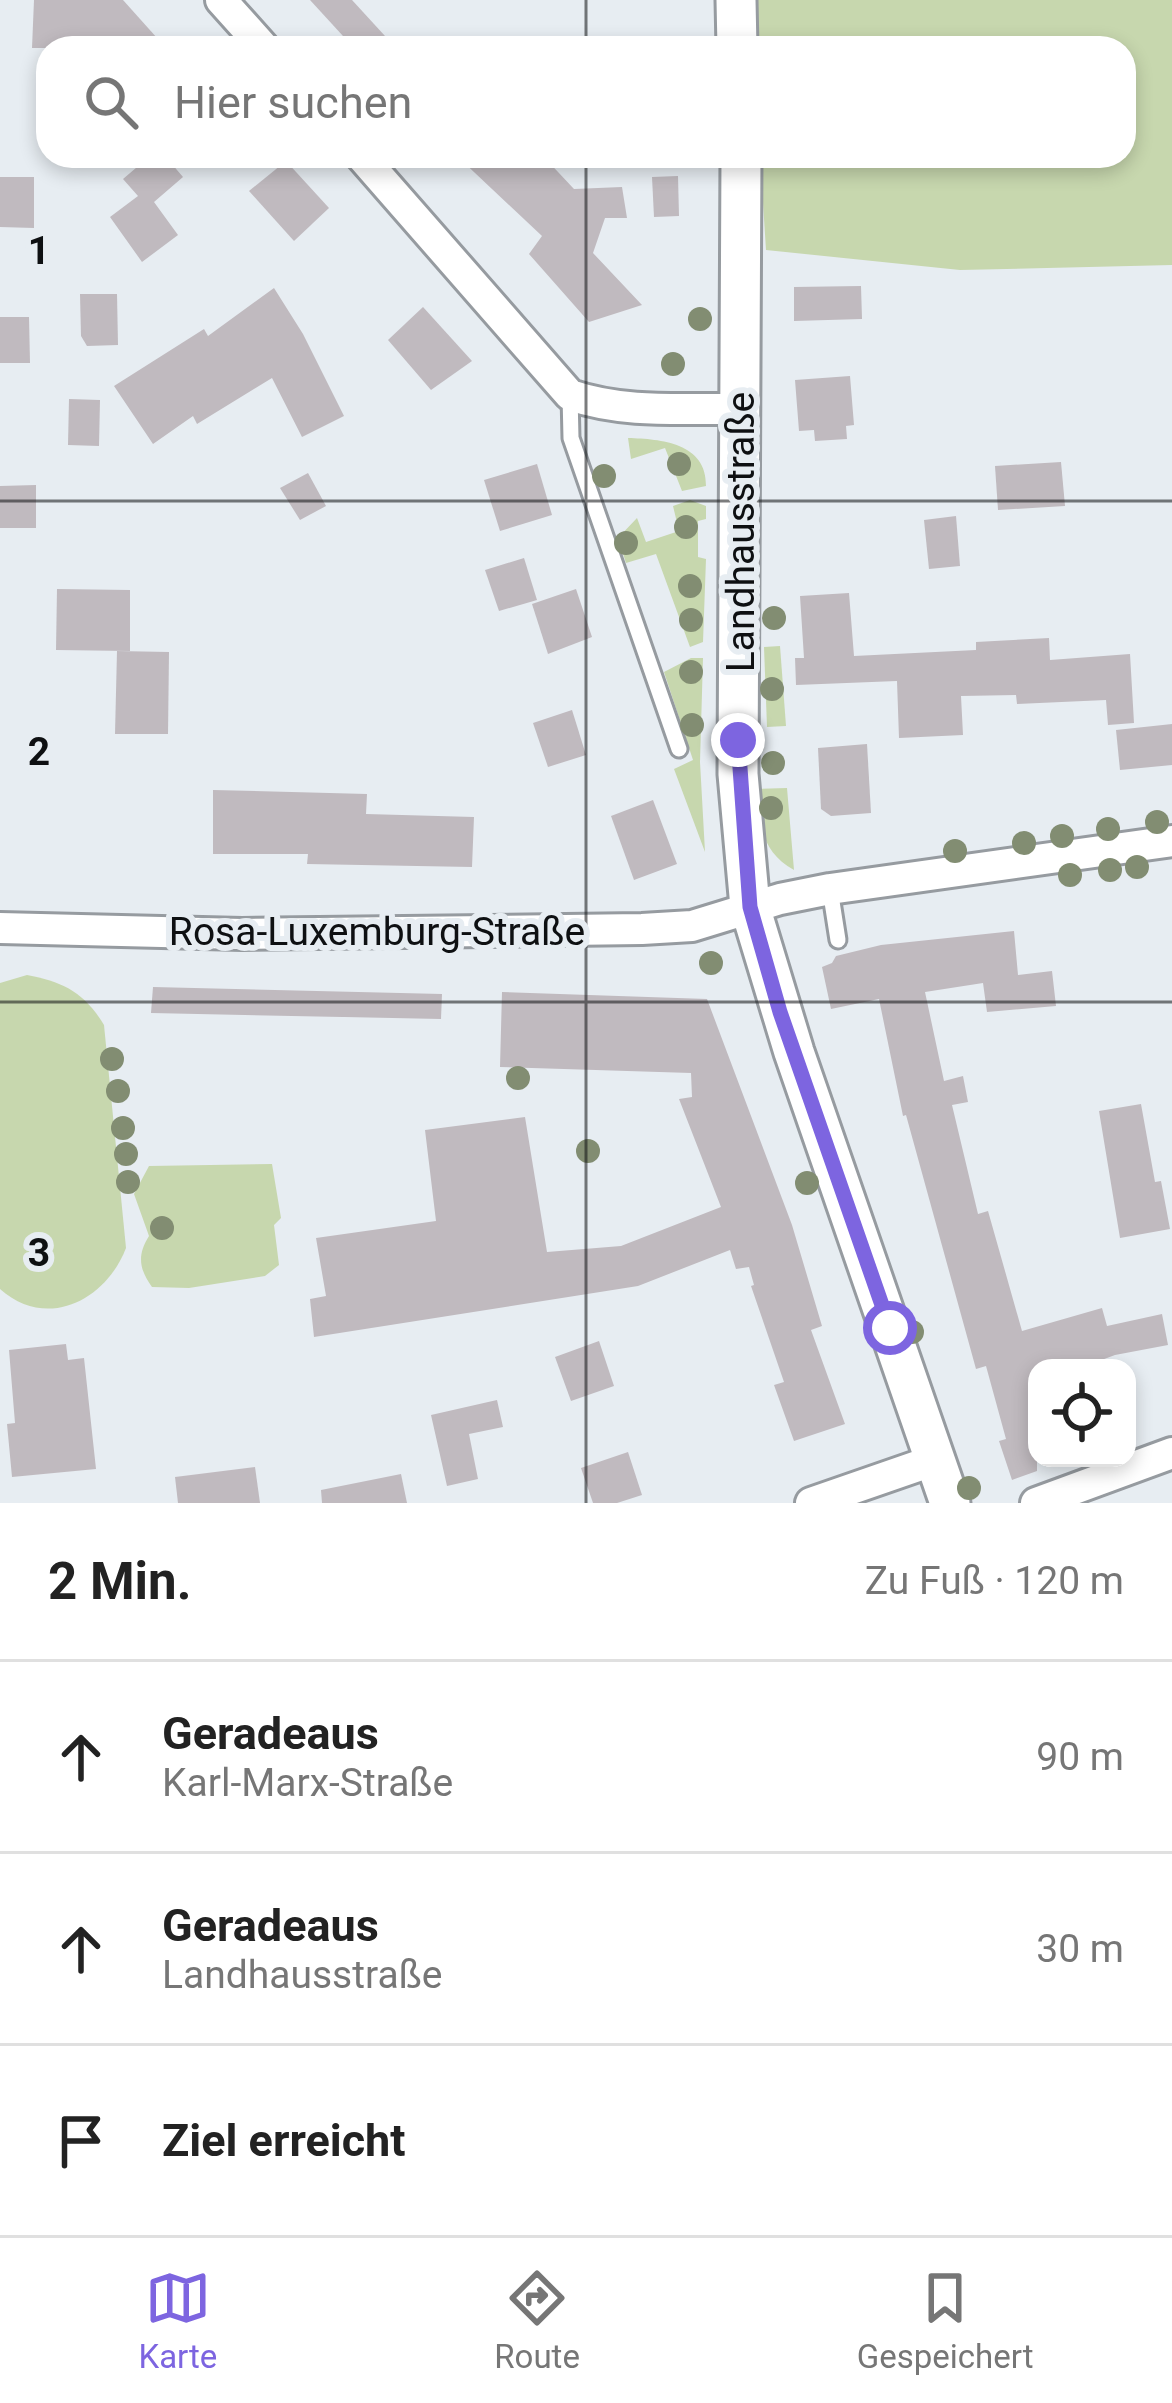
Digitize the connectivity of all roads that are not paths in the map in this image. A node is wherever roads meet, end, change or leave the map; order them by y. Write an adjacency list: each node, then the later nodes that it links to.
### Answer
1 (221, 0): 3 (street)
2 (736, 0): 4 (street)
3 (254, 36)
4 (737, 36)
5 (371, 168): 7 (street)
6 (741, 168): 8 (street, Landhausstraße)
7 (570, 395): 8 (street); 9 (lane)
8 (741, 409): 12 (street, Landhausstraße)
9 (679, 749)
10 (1172, 841): 11 (street, Rosa-Luxemburg-Straße)
11 (830, 889): 12 (street, Rosa-Luxemburg-Straße); 14 (lane)
12 (750, 907): 13 (street, Rosa-Luxemburg-Straße); 16 (street, Landhausstraße)
13 (0, 928)
14 (838, 940)
15 (1172, 1453): 19 (street)
16 (935, 1460): 17 (street); 18 (street, Landhausstraße)
17 (811, 1503)
18 (950, 1503)
19 (1036, 1503)

